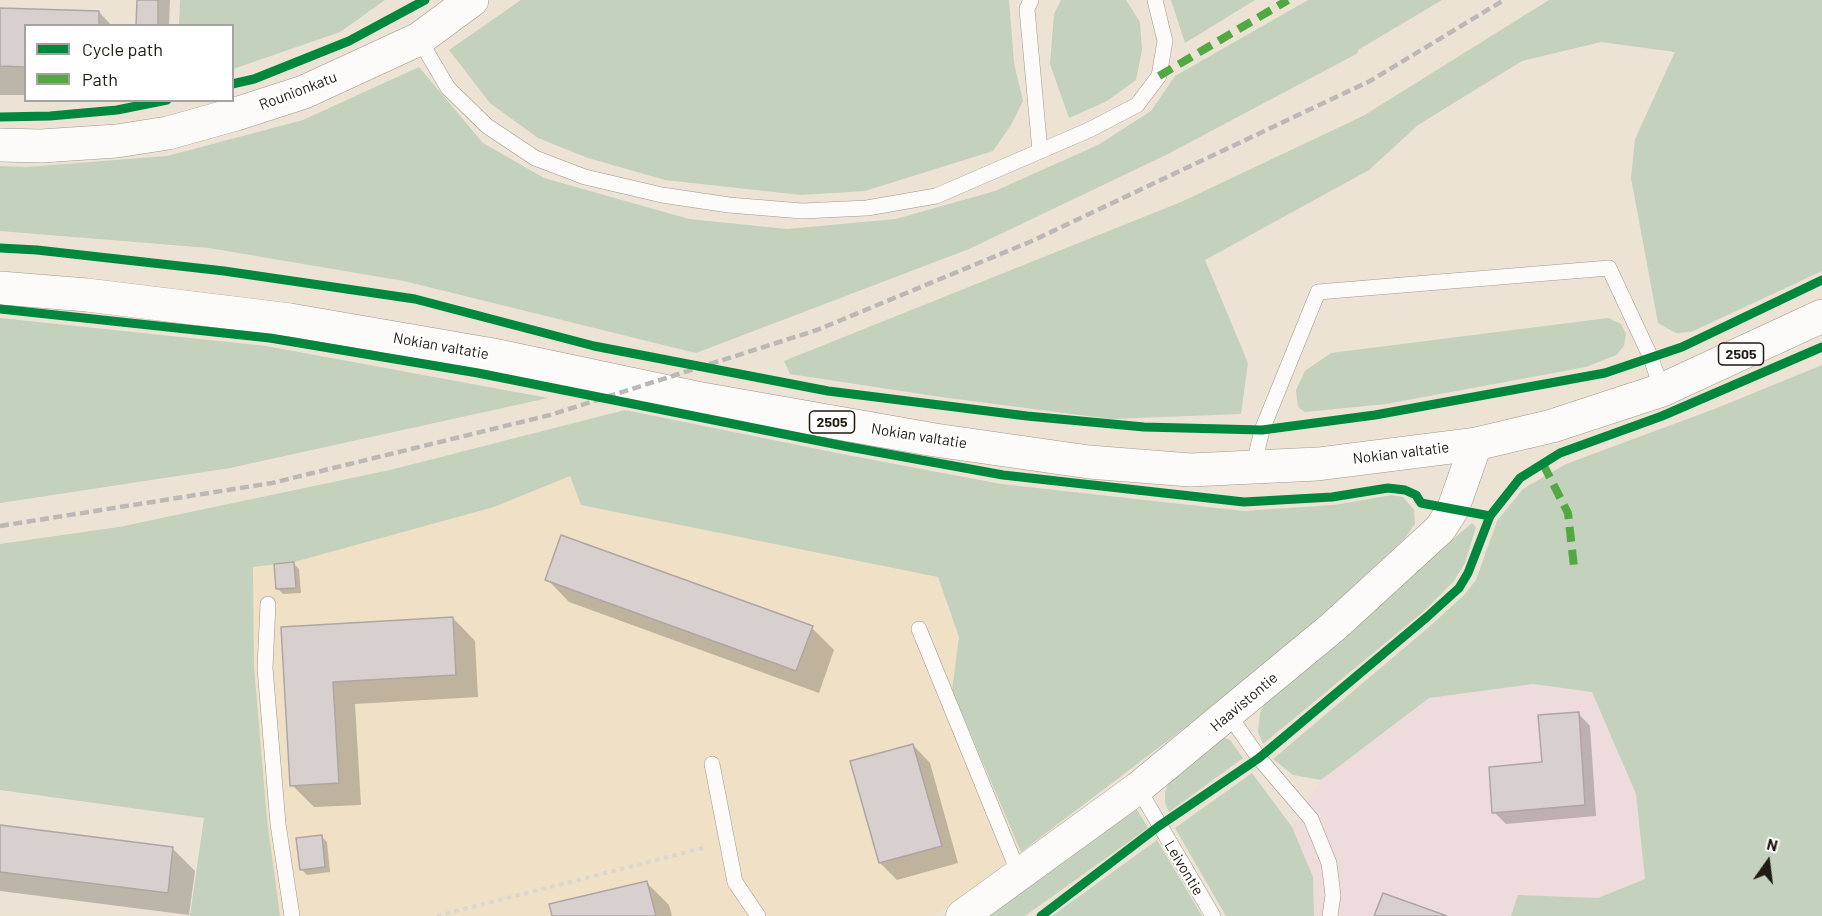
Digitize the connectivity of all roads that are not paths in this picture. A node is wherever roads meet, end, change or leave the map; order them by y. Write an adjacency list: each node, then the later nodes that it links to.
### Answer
1 (472, 0): 4 (main road, Rounionkatu)
2 (1030, 0): 6 (lane)
3 (1155, 0): 6 (lane)
4 (419, 39): 5 (main road, Rounionkatu); 6 (lane)
5 (0, 145)
6 (1040, 151)
7 (0, 288): 11 (main road, Nokian valtatie / 2505)
8 (1821, 317): 9 (main road, Nokian valtatie / 2505)
9 (1662, 390): 10 (main road, Nokian valtatie / 2505); 11 (lane)
10 (1476, 444): 11 (main road, Nokian valtatie / 2505); 14 (street, Haavistontie)
11 (1253, 468)
12 (268, 604): 18 (lane)
13 (919, 629): 17 (lane)
14 (1229, 716): 16 (street, Haavistontie); 22 (lane)
15 (712, 764): 19 (lane)
16 (1138, 788): 17 (street, Haavistontie); 21 (lane, Leivontie)
17 (1019, 874): 20 (street, Haavistontie)
18 (292, 916)
19 (758, 916)
20 (962, 916)
21 (1213, 916)
22 (1330, 916)

